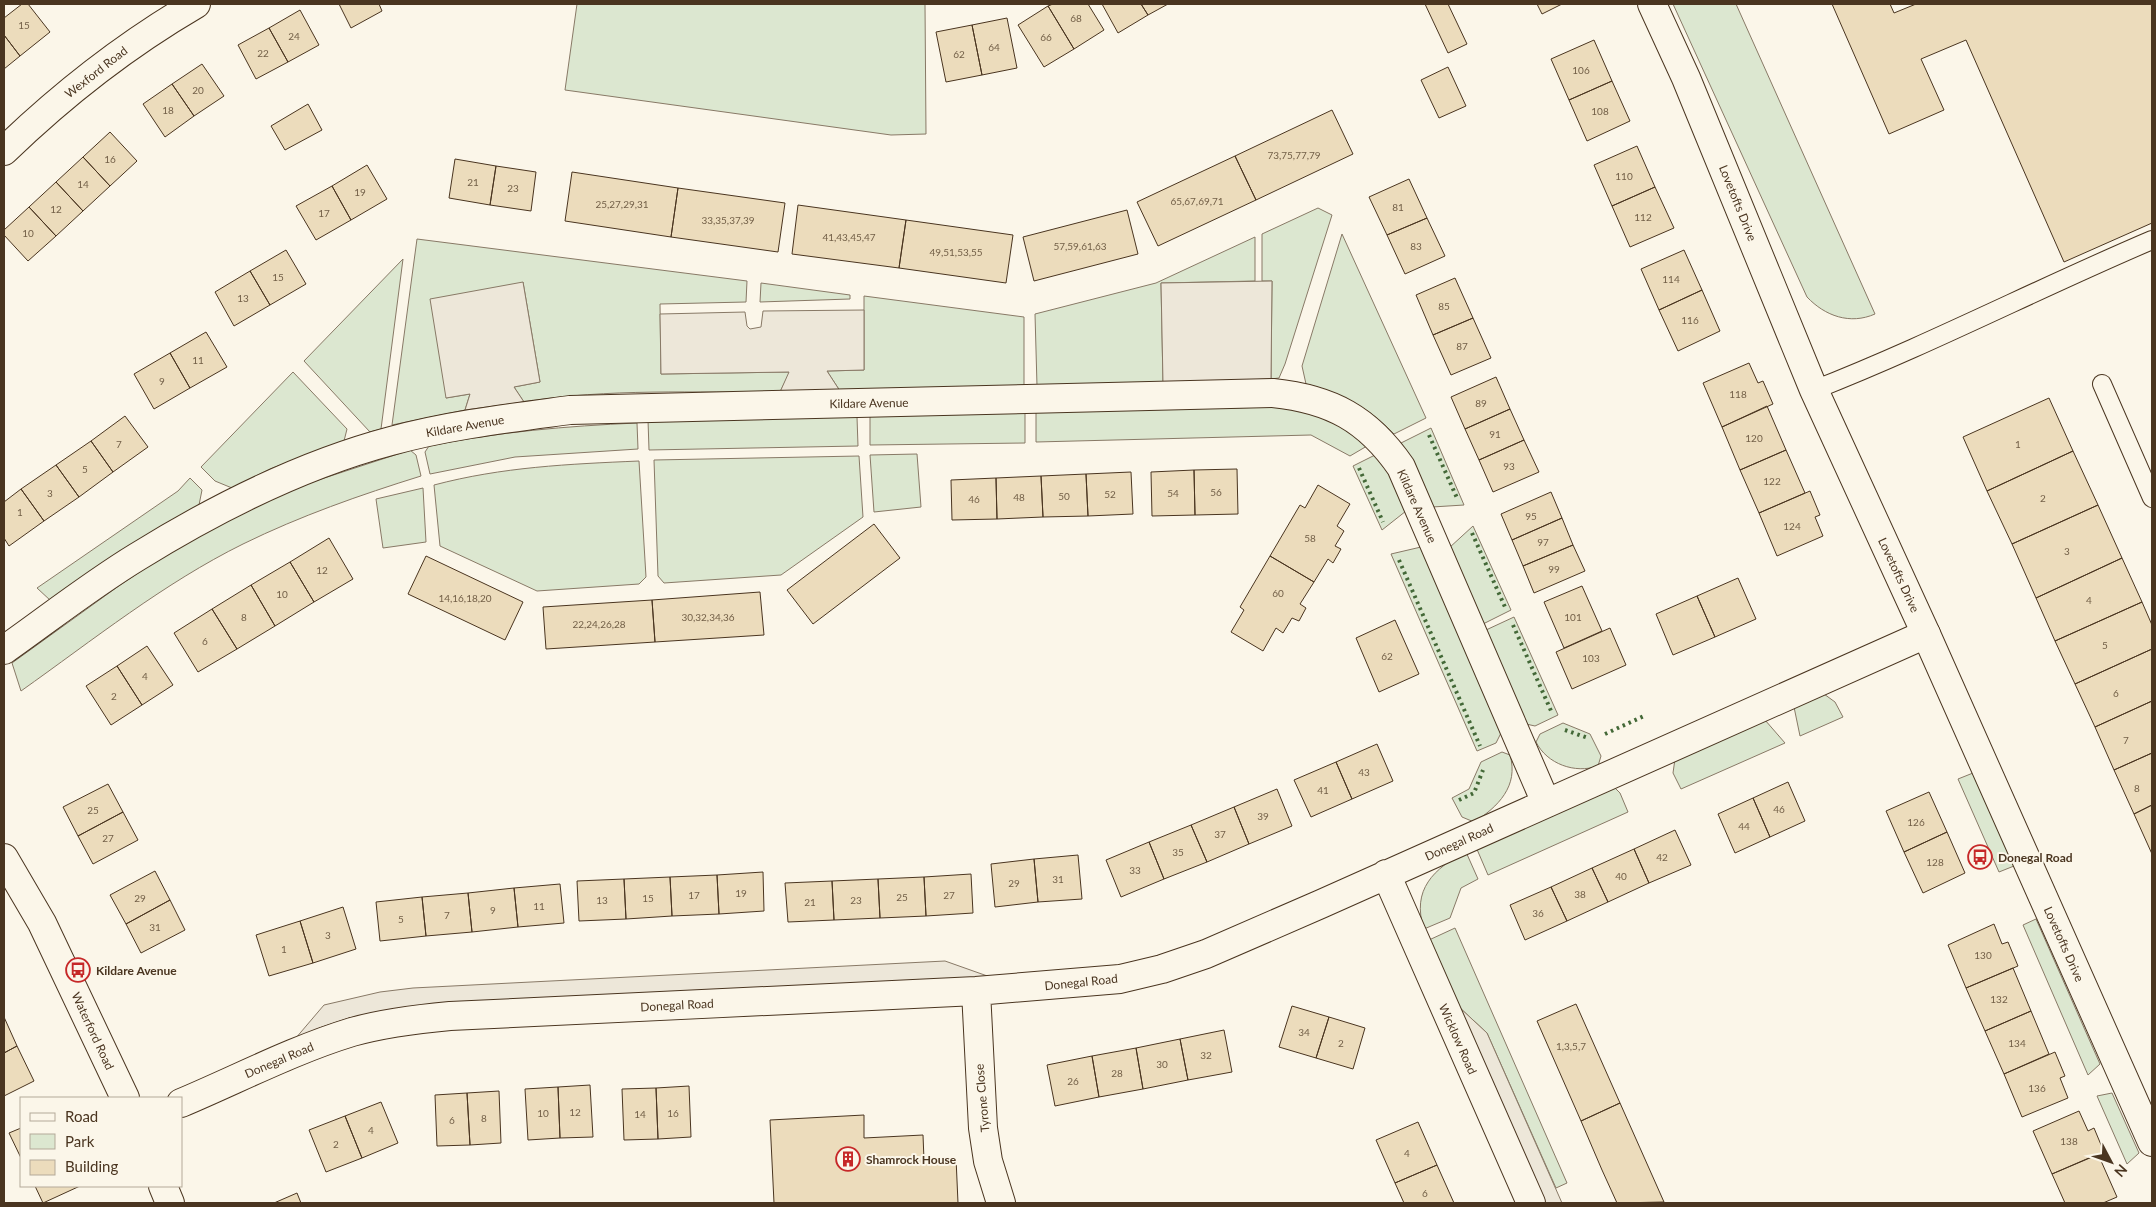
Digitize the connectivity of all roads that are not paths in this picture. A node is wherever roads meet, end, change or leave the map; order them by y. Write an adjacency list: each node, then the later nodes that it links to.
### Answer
1 (196, 4): 3 (street, Wexford Road)
2 (1652, 4): 6 (street, Lovetofts Drive)
3 (4, 151)
4 (2152, 240): 6 (lane)
5 (2102, 384): 7 (lane)
6 (1814, 390): 8 (street, Lovetofts Drive)
7 (2152, 498)
8 (1926, 634): 10 (street, Donegal Road); 16 (street, Lovetofts Drive)
9 (4, 650): 10 (street, Kildare Avenue)
10 (1546, 803): 12 (street, Donegal Road)
11 (4, 858): 14 (street, Waterford Road)
12 (1386, 874): 13 (street, Donegal Road); 20 (street, Wicklow Road)
13 (976, 992): 15 (street, Donegal Road); 19 (street, Tyrone Close)
14 (126, 1097)
15 (182, 1102)
16 (2152, 1142)
17 (163, 1187): 18 (street)
18 (170, 1203)
19 (1001, 1203)
20 (1531, 1203)

